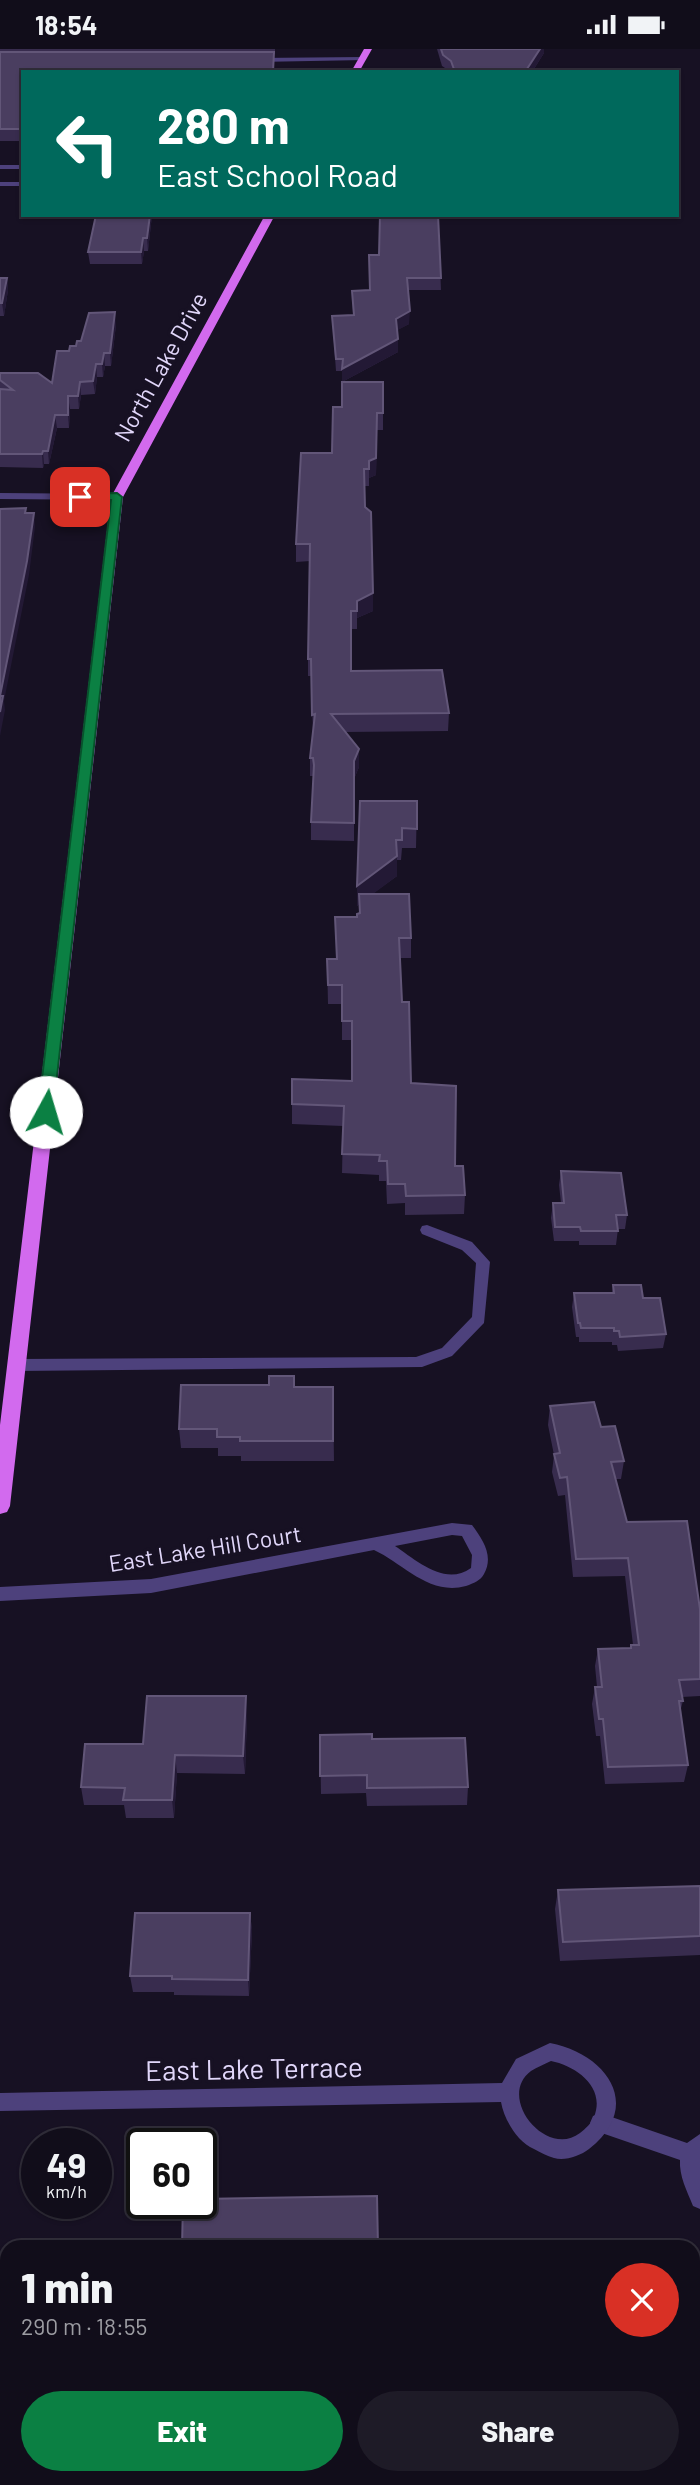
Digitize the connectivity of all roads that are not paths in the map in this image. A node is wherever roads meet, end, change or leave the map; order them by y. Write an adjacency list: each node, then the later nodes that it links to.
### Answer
1 (368, 49): 2 (main road)
2 (363, 59): 3 (street); 4 (main road)
3 (247, 60)
4 (356, 70)
5 (0, 167): 6 (street)
6 (21, 167)
7 (0, 184): 8 (street)
8 (21, 184)
9 (269, 217): 11 (main road, North Lake Drive)
10 (0, 496): 11 (street)
11 (117, 497): 13 (main road, North Lake Drive)
12 (426, 1230): 13 (street)
13 (16, 1364): 14 (main road, North Lake Drive)
14 (0, 1506)
15 (375, 1544): 15 (street, East Lake Hill Court); 16 (street, East Lake Hill Court)
16 (0, 1594)
17 (509, 2092): 18 (street, East Lake Terrace); 19 (street); 19 (street)
18 (0, 2102)
19 (600, 2123): 20 (street)
20 (695, 2149): 21 (street)
21 (700, 2199)

